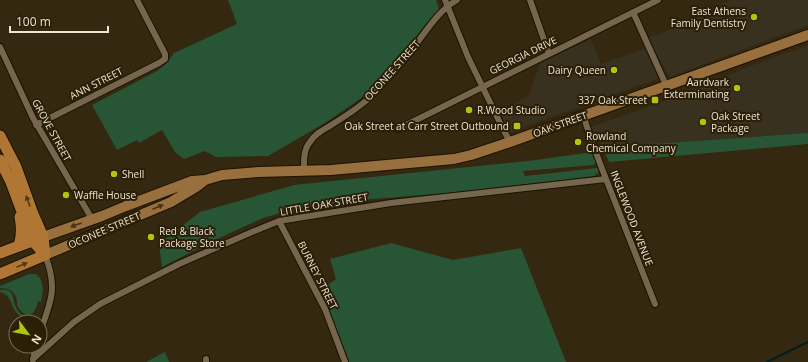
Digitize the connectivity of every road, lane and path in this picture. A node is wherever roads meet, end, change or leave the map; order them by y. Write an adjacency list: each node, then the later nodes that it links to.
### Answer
1 (137, 0): 14 (street, ANN STREET)
2 (445, 0): 6 (street)
3 (457, 0): 6 (street, OCONEE STREET)
4 (530, 0): 10 (street)
5 (658, 0): 7 (street, GEORGIA DRIVE)
6 (448, 7): 11 (street); 19 (street, OCONEE STREET)
7 (633, 12): 10 (street, GEORGIA DRIVE); 12 (street)
8 (808, 35): 12 (main road, OAK STREET)
9 (0, 47): 14 (street, GROVE STREET)
10 (549, 54): 11 (street, GEORGIA DRIVE)
11 (483, 86): 15 (street, GEORGIA DRIVE); 17 (street)
12 (666, 86): 13 (main road, OAK STREET)
13 (583, 116): 17 (main road, OAK STREET); 20 (street, INGLEWOOD AVENUE)
14 (36, 125): 23 (street, GROVE STREET)
15 (398, 129)
16 (0, 136): 25 (highway, one-way to 16)
17 (510, 142): 19 (main road, OAK STREET)
18 (0, 160): 22 (highway)
19 (304, 171): 21 (main road, OCONEE STREET)
20 (606, 179): 24 (street, LITTLE OAK STREET); 30 (street, INGLEWOOD AVENUE)
21 (205, 180): 23 (main road, OCONEE STREET); 28 (main road, OCONEE STREET, one-way to 21)
22 (20, 206): 25 (highway); 26 (highway)
23 (92, 219): 25 (main road, OCONEE STREET, one-way to 25)
24 (279, 221): 32 (street, LITTLE OAK STREET); 33 (street, BURNEY STREET)
25 (38, 239): 26 (highway, OCONEE STREET); 28 (highway)
26 (19, 246): 27 (highway, OCONEE STREET)
27 (0, 253)
28 (45, 255): 29 (highway, OCONEE STREET, one-way to 28); 31 (street)
29 (0, 274)
30 (655, 304)
31 (47, 314)
32 (33, 360)
33 (345, 362)

